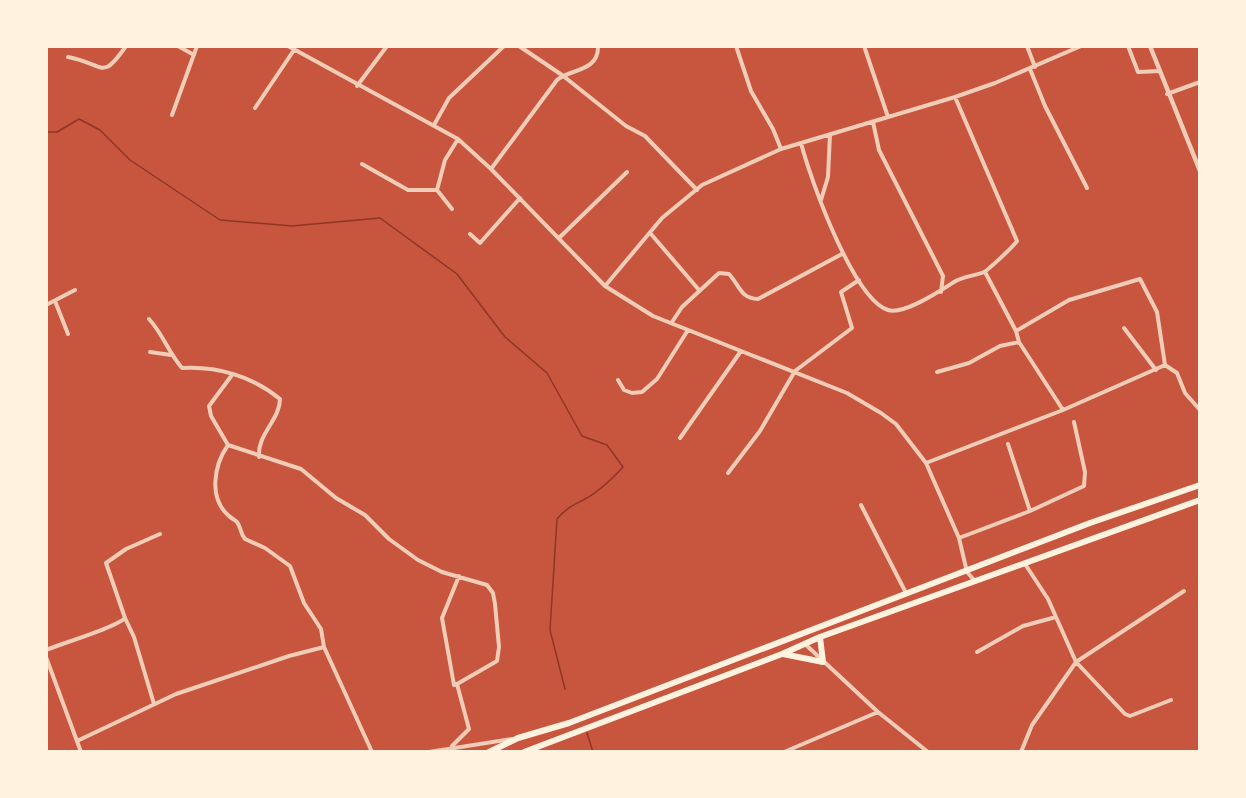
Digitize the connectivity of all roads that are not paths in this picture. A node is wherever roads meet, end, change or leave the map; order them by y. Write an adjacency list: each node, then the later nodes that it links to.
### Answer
1 (126, 46): 17 (street)
2 (178, 46): 16 (street)
3 (197, 46): 16 (street)
4 (288, 46): 15 (street)
5 (387, 46): 22 (street)
6 (504, 46): 29 (street)
7 (519, 46): 20 (street)
8 (598, 46): 20 (street)
9 (736, 46): 33 (street)
10 (864, 46): 27 (street)
11 (1028, 46): 18 (street)
12 (1081, 46): 18 (street)
13 (1128, 46): 19 (street)
14 (1150, 46): 19 (street)
15 (294, 50): 22 (street); 25 (street)
16 (194, 55): 26 (street)
17 (68, 57)
18 (1032, 68): 24 (street); 38 (street)
19 (1160, 71): 23 (street)
20 (562, 75): 35 (street); 40 (street)
21 (1200, 82): 23 (street)
22 (357, 86): 29 (street)
23 (1167, 94): 36 (street)
24 (955, 97): 27 (street); 48 (street)
25 (255, 108)
26 (172, 115)
27 (888, 117): 28 (street)
28 (873, 122): 30 (street); 49 (street)
29 (434, 125): 31 (street)
30 (830, 134): 32 (street); 42 (street)
31 (458, 139): 35 (street); 39 (street)
32 (801, 143): 33 (street); 42 (street)
33 (781, 149): 40 (street)
34 (362, 164): 39 (street)
35 (490, 169): 41 (street)
36 (1200, 171)
37 (627, 172): 46 (street)
38 (1087, 188)
39 (437, 190): 43 (street)
40 (698, 190): 45 (street)
41 (520, 198): 44 (street); 46 (street)
42 (821, 203): 47 (street)
43 (452, 209)
44 (470, 234)
45 (651, 234): 52 (street); 54 (street)
46 (559, 238): 52 (street)
47 (842, 254): 50 (street); 54 (street)
48 (985, 272): 51 (street); 62 (street)
49 (943, 276): 51 (street); 55 (street)
50 (859, 280): 55 (street); 70 (street)
51 (955, 281): 55 (street)
52 (605, 286): 59 (street)
53 (75, 290): 56 (street)
54 (699, 290): 59 (street)
55 (940, 292)
56 (55, 301): 57 (street); 63 (street)
57 (46, 305)
58 (149, 319): 67 (street)
59 (672, 322): 61 (street)
60 (1124, 328): 69 (street)
61 (688, 330): 65 (street); 73 (street)
62 (1016, 331): 64 (street); 68 (street)
63 (68, 334)
64 (1019, 342): 71 (street); 74 (street)
65 (741, 351): 70 (street); 77 (street)
66 (150, 352): 67 (street)
67 (171, 355): 72 (street)
68 (1166, 365): 69 (street); 75 (street)
69 (1156, 370): 74 (street)
70 (795, 371): 81 (street); 82 (street)
71 (937, 372)
72 (232, 375): 79 (street); 80 (street)
73 (618, 380)
74 (1063, 410): 81 (street)
75 (1200, 410)
76 (1074, 422): 86 (street)
77 (680, 438)
78 (1008, 444): 86 (street)
79 (228, 445): 80 (street); 100 (street)
80 (259, 457): 91 (street)
81 (926, 463): 88 (street)
82 (729, 473)
83 (1200, 485): 90 (highway)
84 (1200, 500): 89 (highway)
85 (861, 505): 94 (street)
86 (1030, 511): 88 (street)
87 (160, 534): 96 (street)
88 (959, 538): 90 (street)
89 (1025, 564): 92 (highway); 95 (street)
90 (967, 572): 92 (street); 94 (highway)
91 (459, 576): 108 (street); 108 (street)
92 (974, 580): 98 (highway)
93 (1184, 591): 106 (street)
94 (906, 593): 97 (highway)
95 (1056, 617): 102 (street); 106 (street)
96 (125, 618): 101 (street); 110 (street)
97 (795, 635): 99 (street); 112 (highway)
98 (820, 637): 99 (highway); 105 (highway)
99 (805, 644): 103 (highway); 105 (street)
100 (324, 647): 110 (street); 116 (street)
101 (46, 650)
102 (977, 652)
103 (782, 654): 105 (highway); 119 (highway)
104 (46, 657): 107 (street)
105 (823, 662): 111 (street)
106 (1077, 662): 109 (street); 122 (street)
107 (49, 671): 113 (street)
108 (457, 684): 114 (street)
109 (1171, 700)
110 (154, 704): 113 (street)
111 (878, 712): 120 (street); 121 (street)
112 (518, 738): 114 (street); 118 (highway)
113 (77, 741): 115 (street)
114 (452, 746): 117 (street)
115 (81, 752)
116 (372, 752)
117 (429, 752)
118 (489, 752)
119 (524, 752)
120 (784, 752)
121 (928, 752)
122 (1021, 752)

